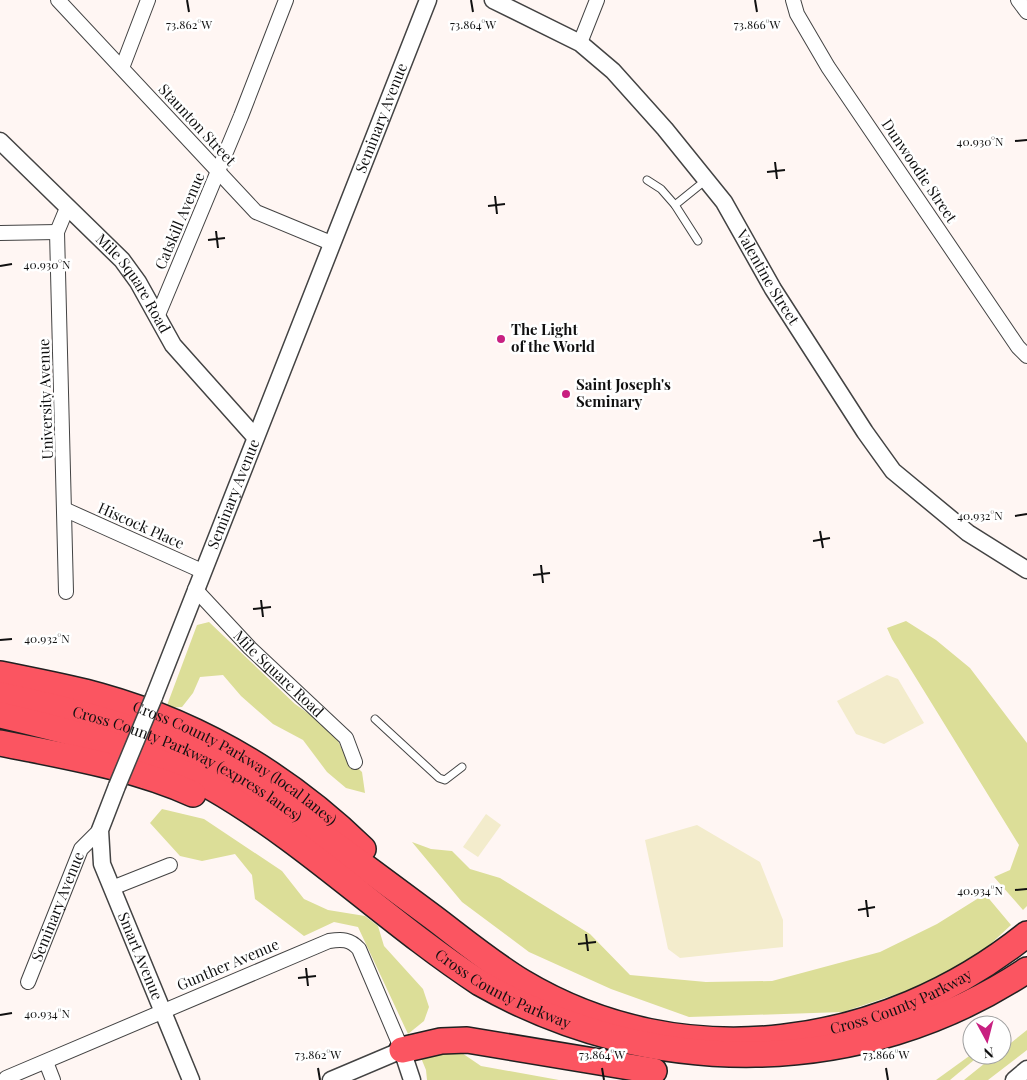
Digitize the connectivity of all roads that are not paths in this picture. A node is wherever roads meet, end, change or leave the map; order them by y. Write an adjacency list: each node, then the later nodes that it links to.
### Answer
1 (58, 0): 11 (street, Staunton Street)
2 (148, 0): 11 (street)
3 (286, 0): 13 (street, Catskill Avenue)
4 (428, 0): 21 (street, Seminary Avenue)
5 (493, 0): 10 (street, Valentine Street)
6 (597, 0): 10 (street)
7 (793, 0): 23 (street, Dunwoodie Street)
8 (1018, 0): 9 (street)
9 (1027, 12)
10 (580, 43): 15 (street, Valentine Street)
11 (122, 68): 13 (street, Staunton Street)
12 (0, 141): 17 (street, Mile Square Road)
13 (218, 172): 21 (street, Staunton Street); 22 (street, Catskill Avenue)
14 (647, 180): 16 (lane)
15 (706, 180): 16 (lane); 26 (street, Valentine Street)
16 (675, 205): 20 (lane)
17 (67, 208): 18 (street, University Avenue); 22 (street, Mile Square Road)
18 (57, 232): 19 (street); 25 (street, University Avenue)
19 (0, 233)
20 (698, 241)
21 (331, 243): 24 (street, Seminary Avenue)
22 (158, 315): 24 (street, Mile Square Road)
23 (1027, 356)
24 (255, 437): 27 (street, Seminary Avenue)
25 (66, 510): 27 (street, Hiscock Place); 29 (street, University Avenue)
26 (1027, 570)
27 (202, 571): 28 (street, Seminary Avenue)
28 (196, 589): 35 (street, Mile Square Road); 37 (street, Seminary Avenue, bridge)
29 (66, 592)
30 (0, 674): 41 (highway, Cross County Parkway (local lanes))
31 (0, 695): 41 (highway, Cross County Parkway (express lanes))
32 (0, 715): 38 (highway, Cross County Parkway (express lanes))
33 (375, 719): 36 (lane)
34 (0, 743): 38 (highway)
35 (355, 762)
36 (462, 767)
37 (100, 830): 40 (street, Smart Avenue); 44 (street, Seminary Avenue)
38 (314, 860): 48 (highway, Cross County Parkway)
39 (170, 865): 40 (street)
40 (112, 888): 45 (street, Smart Avenue)
41 (433, 918): 42 (highway, Cross County Parkway)
42 (1027, 934)
43 (1027, 970): 48 (highway, Cross County Parkway)
44 (28, 982)
45 (162, 1011): 46 (street, Gunther Avenue); 47 (street, Gunther Avenue); 54 (street, Smart Avenue)
46 (402, 1050): 50 (highway); 55 (street); 56 (street)
47 (46, 1062): 52 (street, Gunther Avenue); 53 (street)
48 (797, 1062): 51 (highway)
49 (1027, 1069): 57 (street)
50 (676, 1074)
51 (733, 1075)
52 (6, 1078)
53 (53, 1080)
54 (191, 1080)
55 (331, 1080)
56 (412, 1080)
57 (1014, 1080)

